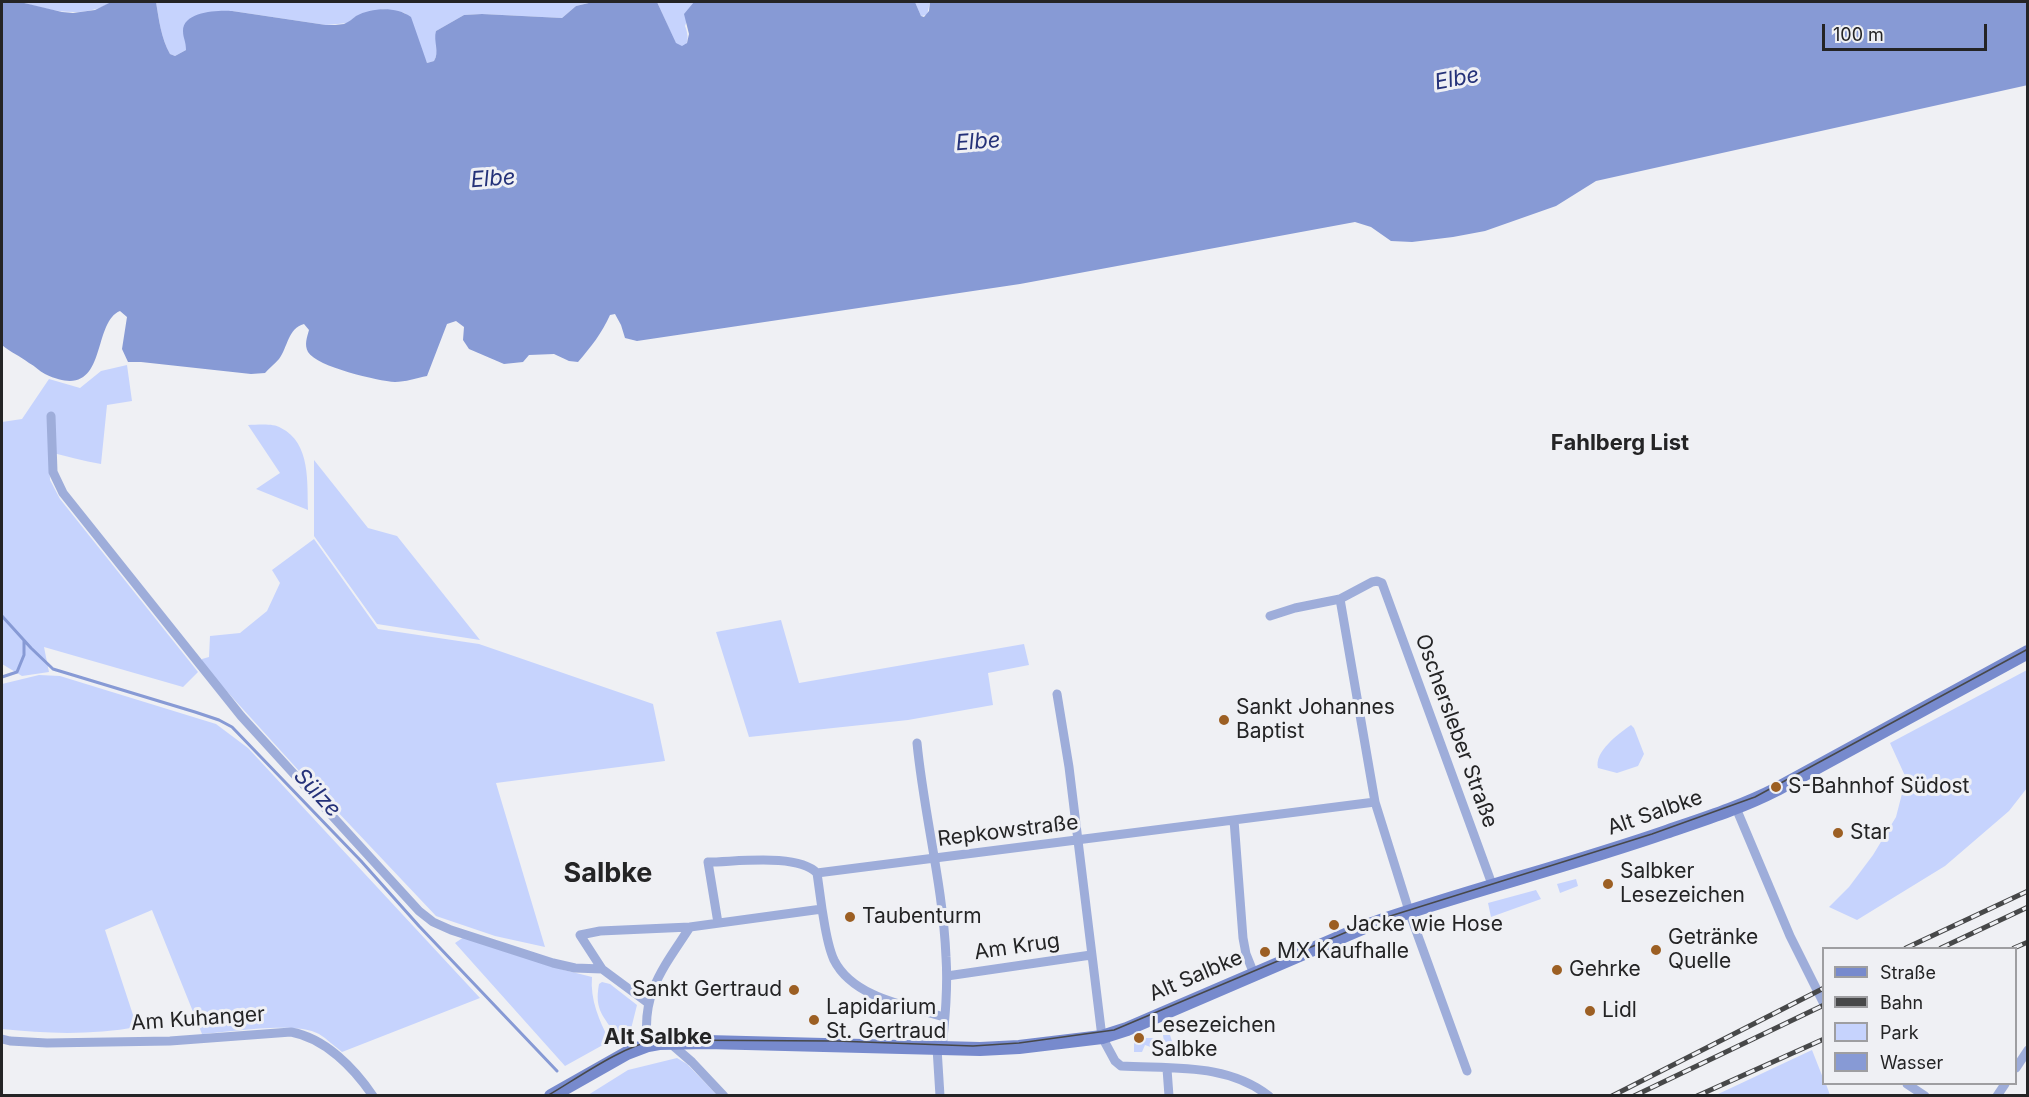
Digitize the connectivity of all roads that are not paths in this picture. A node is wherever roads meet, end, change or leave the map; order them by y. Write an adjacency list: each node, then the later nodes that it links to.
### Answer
1 (51, 416): 19 (street)
2 (1340, 599): 3 (street); 7 (street); 13 (street, Oschersleber Straße)
3 (1270, 616)
4 (2028, 652): 8 (main road, Alt Salbke)
5 (1057, 694): 10 (street)
6 (918, 743): 11 (street)
7 (1375, 802): 9 (street, Repkowstraße); 15 (street)
8 (1736, 808): 13 (main road, Alt Salbke); 22 (street)
9 (1234, 820): 10 (street, Repkowstraße); 20 (street)
10 (1078, 840): 11 (street, Repkowstraße); 18 (street)
11 (934, 858): 12 (street, Repkowstraße); 21 (street)
12 (817, 873): 14 (street); 16 (street, Repkowstraße)
13 (1493, 887): 15 (main road, Alt Salbke)
14 (822, 909): 16 (street); 24 (street)
15 (1409, 911): 20 (main road, Alt Salbke); 33 (street)
16 (718, 923): 17 (street)
17 (690, 927): 19 (street); 23 (street)
18 (1091, 954): 21 (street, Am Krug); 25 (street)
19 (602, 969): 23 (street)
20 (1254, 974): 25 (main road, Alt Salbke)
21 (947, 976): 24 (street)
22 (1822, 1000)
23 (648, 1003): 28 (street)
24 (944, 1017): 29 (street)
25 (1102, 1037): 29 (main road, Alt Salbke); 32 (street)
26 (2, 1039): 35 (street, Am Kuhanger)
27 (669, 1042): 28 (main road, Alt Salbke); 29 (main road, Alt Salbke); 37 (street)
28 (648, 1045): 36 (main road, Alt Salbke)
29 (940, 1048): 38 (street)
30 (2028, 1050): 31 (street)
31 (2017, 1066)
32 (1167, 1069): 39 (street); 40 (street)
33 (1467, 1071)
34 (1910, 1085): 41 (street)
35 (373, 1095)
36 (551, 1095)
37 (724, 1095)
38 (940, 1095)
39 (1169, 1095)
40 (1269, 1095)
41 (1925, 1095)

